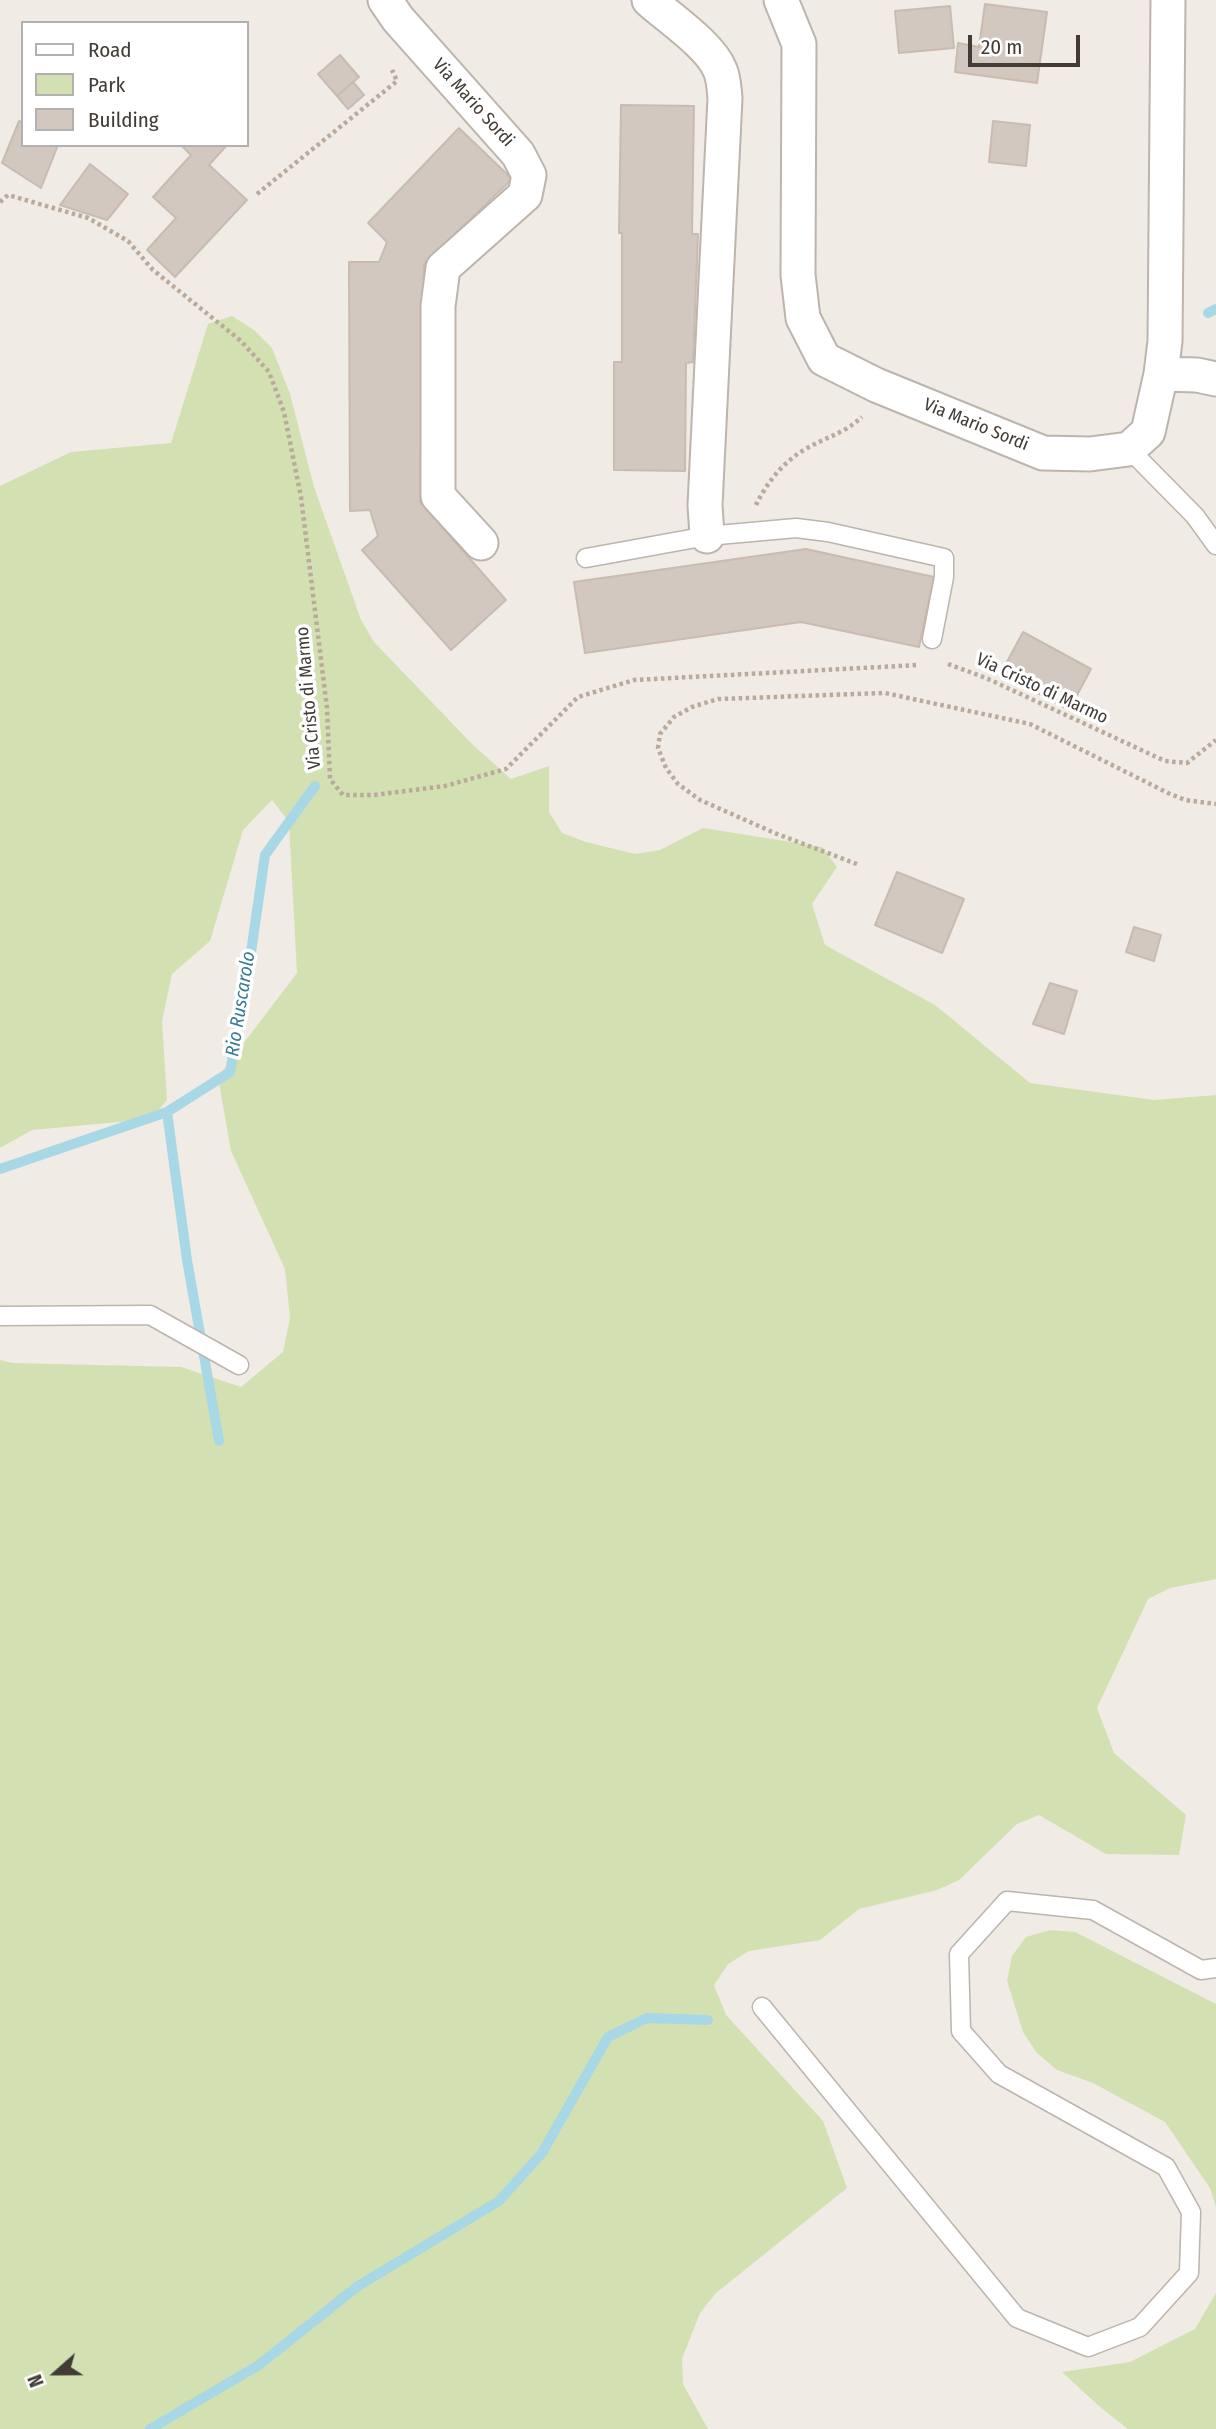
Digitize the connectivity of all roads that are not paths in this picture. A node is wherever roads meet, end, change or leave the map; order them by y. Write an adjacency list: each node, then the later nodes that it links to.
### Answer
1 (385, 0): 9 (street, Via Mario Sordi)
2 (649, 0): 8 (street)
3 (781, 0): 7 (street, Via Mario Sordi)
4 (1168, 0): 5 (street)
5 (1161, 374): 6 (street); 7 (street)
6 (1216, 379)
7 (1129, 449): 10 (lane)
8 (707, 536): 11 (lane); 12 (lane)
9 (481, 543)
10 (1216, 545)
11 (586, 558)
12 (932, 639)
13 (0, 1316): 14 (lane)
14 (239, 1365)
15 (1216, 1968): 16 (lane)
16 (762, 2007)

